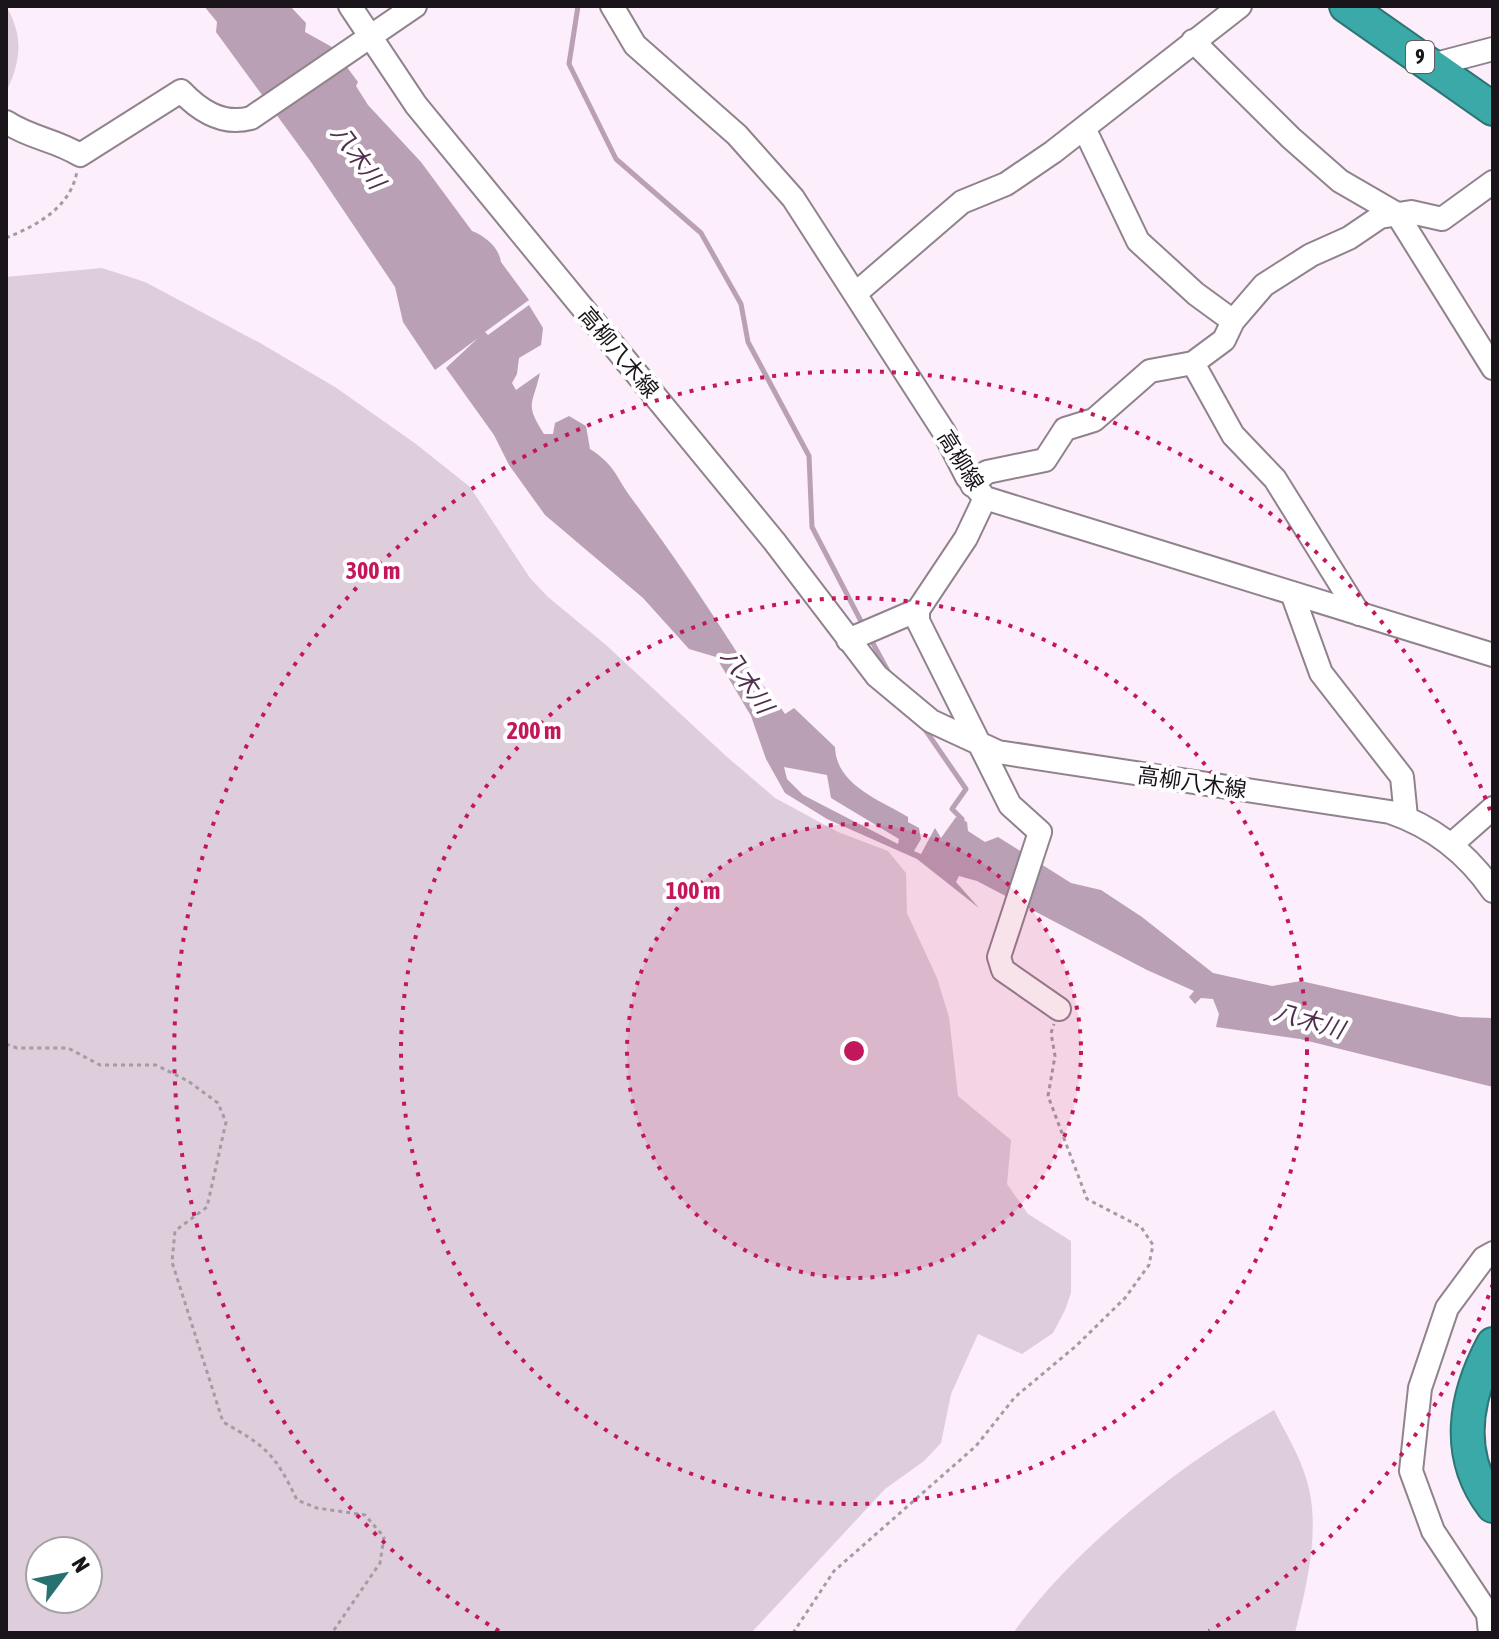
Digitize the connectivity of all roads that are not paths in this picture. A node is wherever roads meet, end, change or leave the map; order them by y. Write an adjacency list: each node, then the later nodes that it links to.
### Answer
1 (350, 6): 7 (street, 高柳八木線)
2 (415, 6): 7 (street)
3 (612, 6): 15 (street, 高柳線)
4 (1240, 6): 6 (street)
5 (1346, 6): 9 (highway, 9)
6 (1193, 41): 12 (street); 14 (street)
7 (361, 44): 11 (street); 23 (street, 高柳八木線)
8 (1493, 49): 9 (street)
9 (1432, 65): 10 (highway, 9)
10 (1493, 109)
11 (6, 122)
12 (1084, 128): 15 (street); 16 (street)
13 (1493, 182): 14 (street)
14 (1397, 214): 16 (street); 18 (street)
15 (855, 294): 19 (street, 高柳線)
16 (1233, 321): 17 (street)
17 (1193, 363): 19 (street); 22 (street)
18 (1493, 368)
19 (979, 492): 20 (street, 高柳線); 21 (street)
20 (1292, 593): 22 (street, 高柳線); 27 (street)
21 (918, 610): 23 (street); 25 (street)
22 (1359, 614): 24 (street, 高柳線)
23 (861, 635): 25 (street, 高柳八木線)
24 (1493, 655)
25 (978, 746): 27 (street, 高柳八木線); 30 (street)
26 (1493, 808): 28 (street)
27 (1406, 817): 28 (street, 高柳八木線)
28 (1452, 844): 29 (street, 高柳八木線)
29 (1493, 891)
30 (1059, 1009)
31 (1493, 1253): 36 (street)
32 (1493, 1344): 35 (highway)
33 (1493, 1384): 34 (highway)
34 (1493, 1468)
35 (1493, 1506)
36 (1490, 1633)

